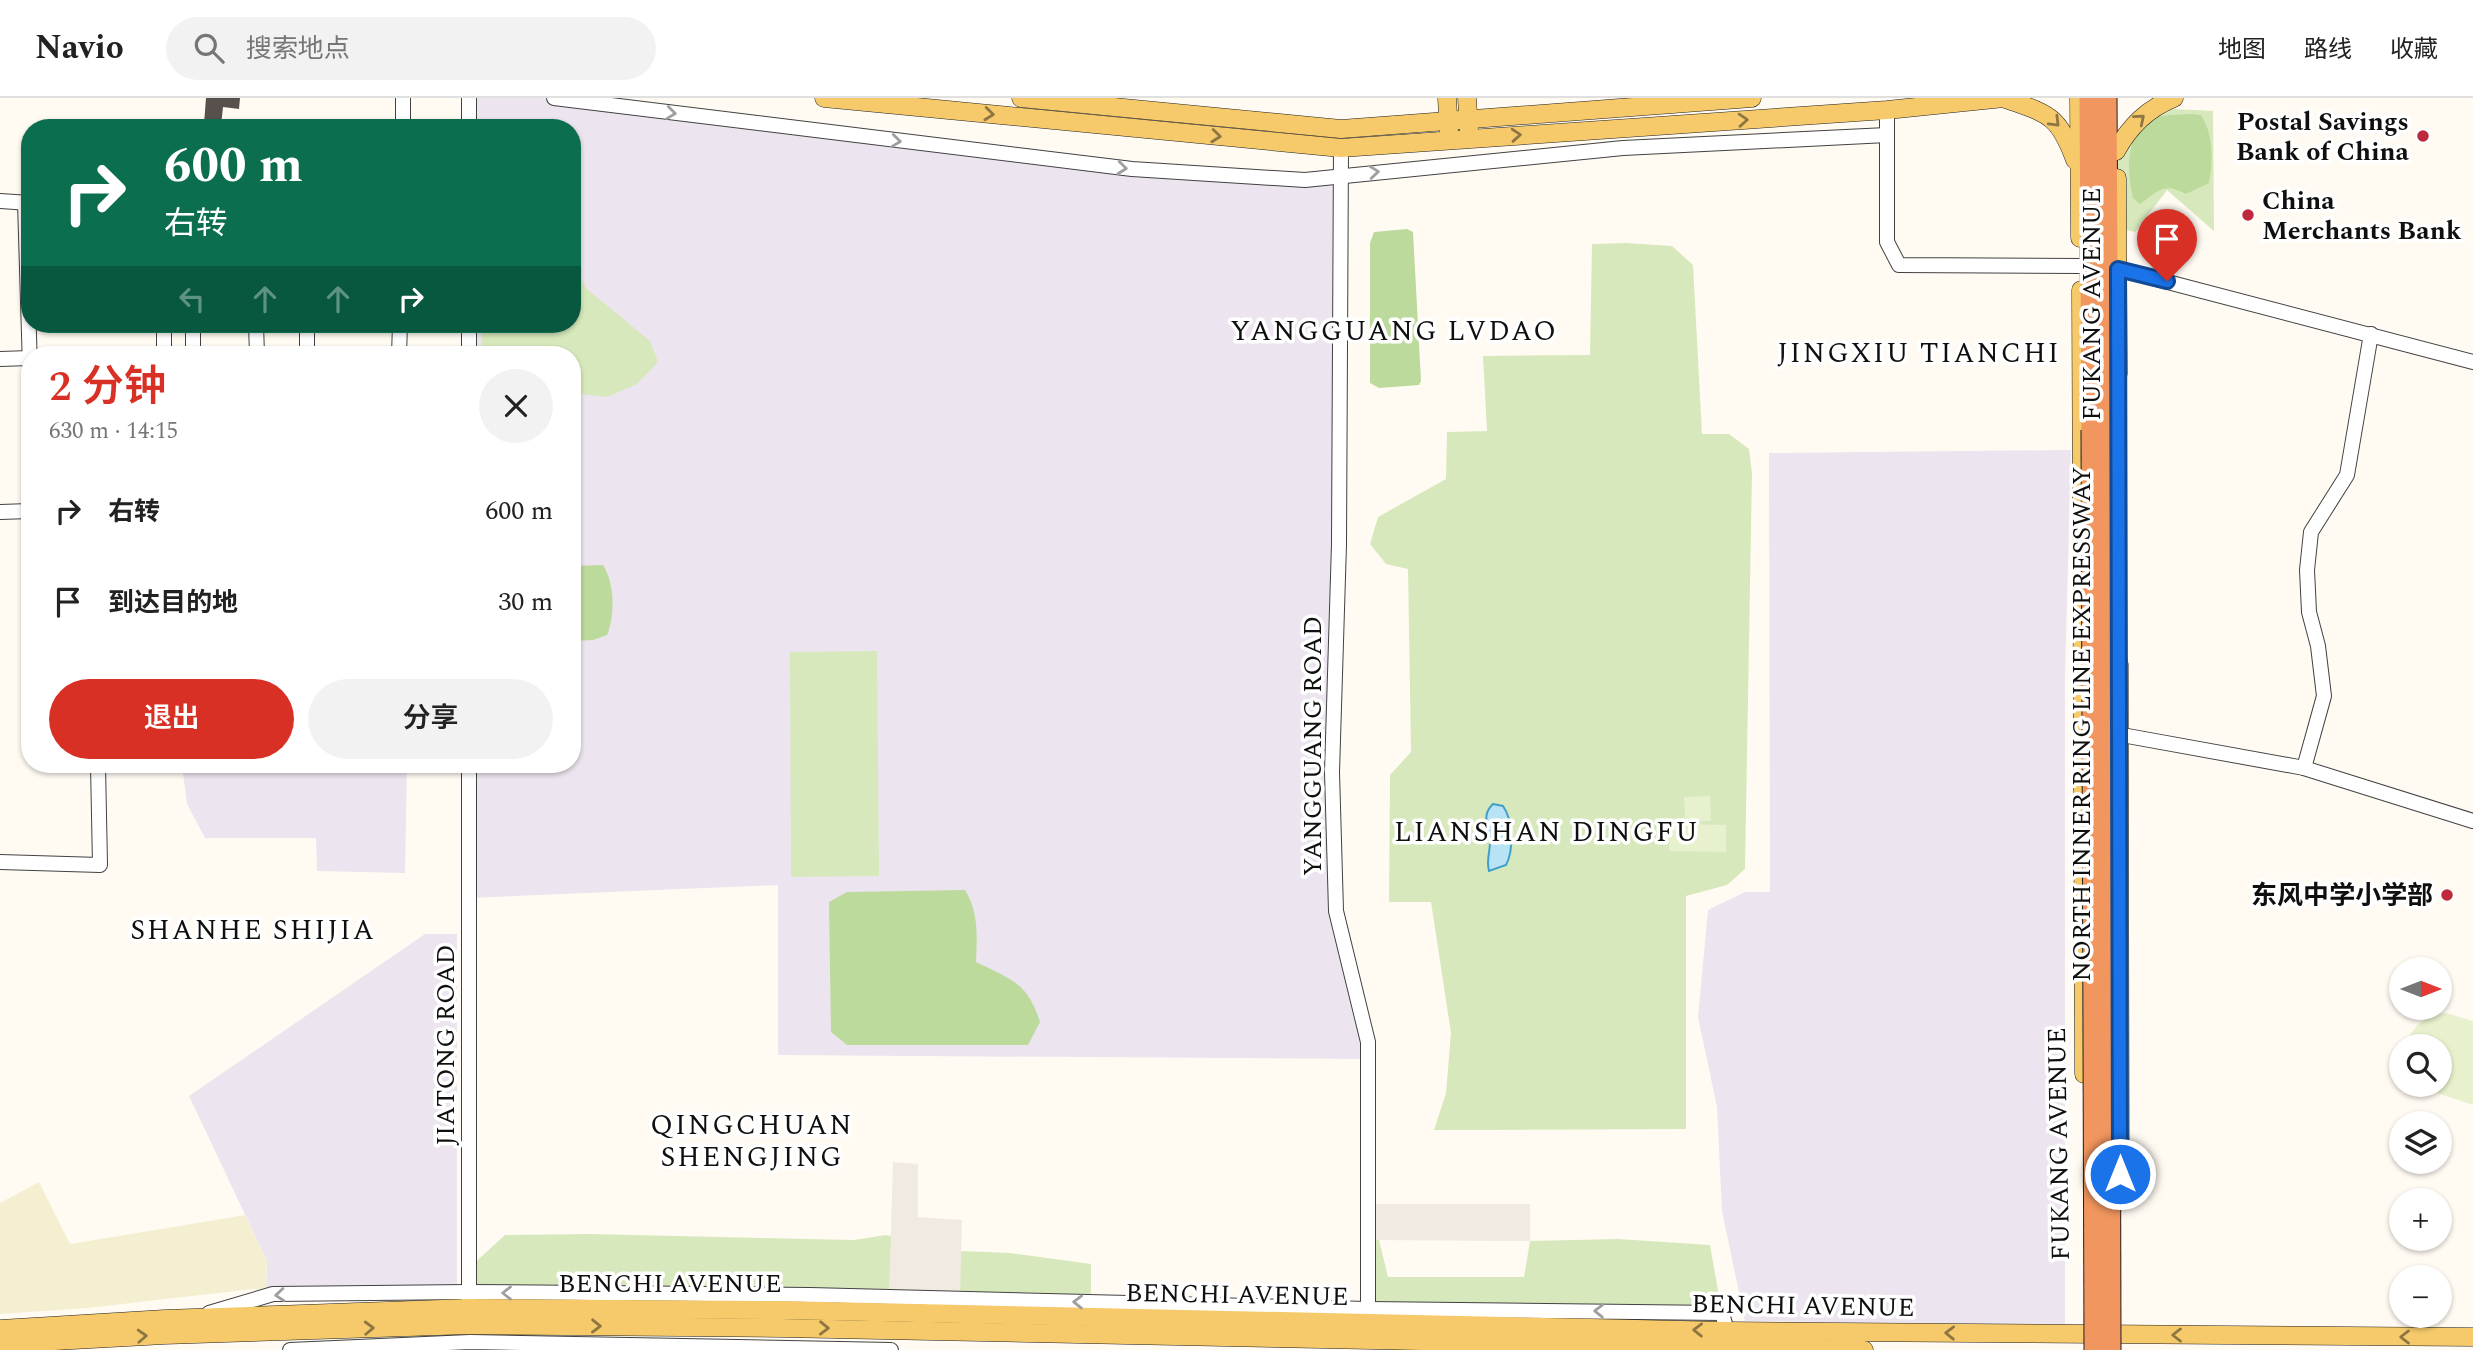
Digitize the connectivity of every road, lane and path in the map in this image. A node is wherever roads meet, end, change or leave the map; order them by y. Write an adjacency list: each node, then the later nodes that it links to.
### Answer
1 (403, 98): 17 (street)
2 (470, 98): 18 (street)
3 (554, 98): 26 (street, one-way to 26)
4 (824, 98): 23 (main road, one-way to 23)
5 (1021, 98): 19 (main road)
6 (1447, 98): 19 (main road)
7 (1468, 98): 20 (main road)
8 (1752, 98): 15 (main road)
9 (2004, 98): 16 (main road); 25 (main road, one-way to 25)
10 (2079, 98): 25 (main road, FUKANG AVENUE)
11 (2090, 98): 49 (highway, NORTH INNER RING LINE EXPRESSWAY, bridge)
12 (2106, 98): 50 (highway, NORTH INNER RING LINE EXPRESSWAY, bridge)
13 (2116, 98): 24 (main road, FUKANG AVENUE)
14 (2174, 98): 24 (main road, one-way to 14)
15 (1707, 100): 20 (main road)
16 (1887, 110): 20 (main road, one-way to 16); 21 (street)
17 (403, 119)
18 (470, 119)
19 (1448, 121): 20 (main road); 22 (main road)
20 (1469, 129): 22 (main road)
21 (1887, 135): 26 (street, one-way to 21); 29 (street)
22 (1450, 140): 23 (main road)
23 (1341, 148): 26 (street, YANGGUANG ROAD)
24 (2116, 151): 30 (main road, FUKANG AVENUE)
25 (2080, 173): 29 (main road, FUKANG AVENUE)
26 (1341, 175): 45 (street, YANGGUANG ROAD)
27 (0, 201): 28 (street)
28 (21, 203)
29 (2081, 266): 37 (main road, FUKANG AVENUE)
30 (2118, 269): 31 (street); 38 (main road, FUKANG AVENUE)
31 (2371, 334): 34 (street); 39 (street)
32 (21, 358): 33 (street)
33 (0, 359)
34 (2473, 362)
35 (21, 511): 36 (street)
36 (0, 512)
37 (2082, 733): 38 (street); 49 (main road, FUKANG AVENUE)
38 (2119, 733): 39 (street); 50 (main road, FUKANG AVENUE)
39 (2304, 768): 42 (street)
40 (98, 773): 43 (street)
41 (469, 773): 44 (street, JIATONG ROAD)
42 (2473, 821)
43 (0, 862)
44 (469, 1308): 45 (main road, BENCHI AVENUE); 45 (street, one-way to 44); 46 (main road, BENCHI AVENUE, one-way to 46); 48 (main road, BENCHI AVENUE, one-way to 44)
45 (1368, 1324): 49 (main road, BENCHI AVENUE, one-way to 45); 51 (main road, BENCHI AVENUE)
46 (0, 1329)
47 (2473, 1337): 50 (main road, BENCHI AVENUE, one-way to 50)
48 (0, 1344)
49 (2089, 1345): 50 (main road, BENCHI AVENUE)
50 (2116, 1345)
51 (1522, 1346): 54 (main road, BENCHI AVENUE)
52 (290, 1350): 53 (street)
53 (891, 1350)
54 (1864, 1350)

